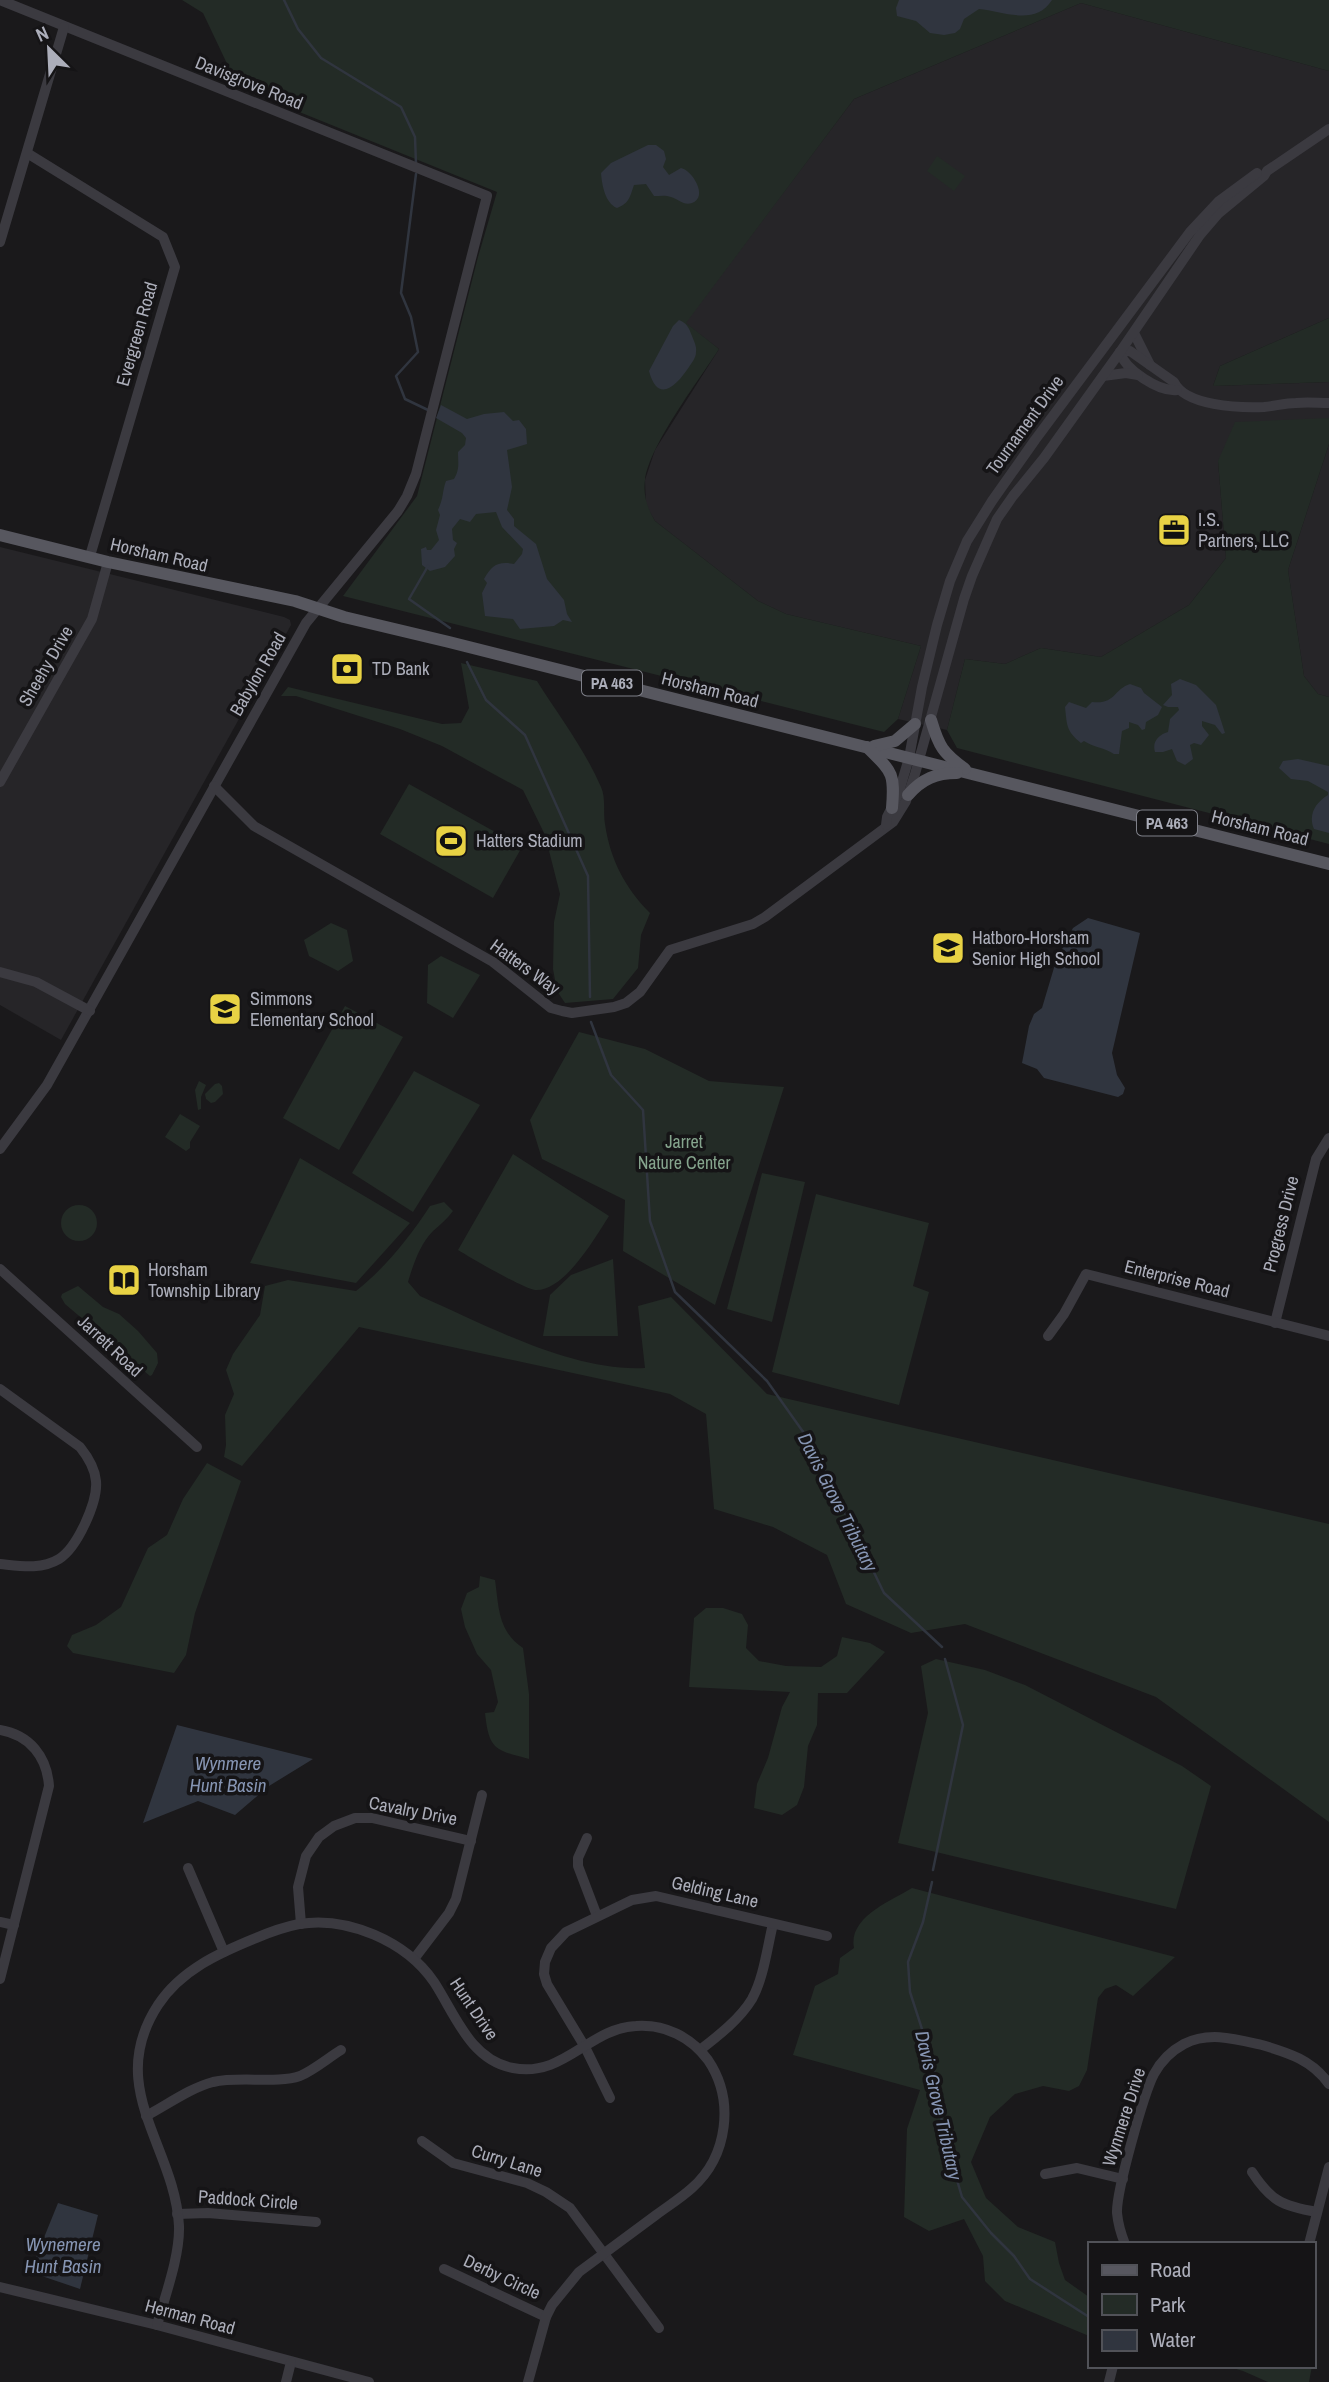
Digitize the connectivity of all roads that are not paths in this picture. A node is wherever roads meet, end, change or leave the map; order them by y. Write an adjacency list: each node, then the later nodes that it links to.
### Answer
1 (0, 1): 2 (street, Davisgrove Road)
2 (64, 27): 4 (street); 6 (street, Davisgrove Road)
3 (1329, 130): 5 (street, Tournament Drive)
4 (27, 153): 7 (street); 16 (street, Evergreen Road)
5 (1266, 171): 8 (street, Tournament Drive); 20 (street, Tournament Drive)
6 (487, 196): 18 (street, Babylon Road)
7 (0, 242)
8 (1134, 333): 9 (street, Tournament Drive); 10 (street)
9 (1120, 352): 10 (street); 11 (street, Tournament Drive); 12 (street)
10 (1152, 367): 13 (street)
11 (1103, 376): 12 (street); 19 (street, Tournament Drive)
12 (1143, 377): 13 (street)
13 (1178, 390): 14 (street)
14 (1329, 403)
15 (0, 535): 16 (main road, Horsham Road / PA 463)
16 (90, 556): 17 (main road, Horsham Road / PA 463)
17 (108, 562): 18 (main road, Horsham Road / PA 463); 24 (street, Sheehy Drive)
18 (318, 608): 21 (main road, Horsham Road / PA 463); 25 (street, Babylon Road)
19 (930, 720): 22 (street, Tournament Drive); 23 (main road)
20 (915, 724): 21 (main road); 22 (street, Tournament Drive)
21 (867, 747): 22 (main road, Horsham Road / PA 463); 27 (main road)
22 (914, 759): 23 (main road, Horsham Road / PA 463); 26 (street, Hatters Way); 27 (street)
23 (971, 774): 26 (main road); 29 (main road, Horsham Road / PA 463)
24 (0, 782)
25 (214, 786): 28 (street, Hatters Way); 31 (street, Babylon Road)
26 (908, 794): 28 (street, Hatters Way)
27 (892, 808): 28 (street)
28 (886, 825)
29 (1329, 864)
30 (0, 972): 31 (street)
31 (90, 1011): 33 (street, Babylon Road)
32 (1329, 1138): 35 (street, Progress Drive)
33 (0, 1149)
34 (0, 1269): 39 (street, Jarrett Road)
35 (1275, 1323): 36 (street, Enterprise Road); 37 (street, Enterprise Road)
36 (1048, 1336)
37 (1329, 1336)
38 (0, 1389): 40 (street)
39 (197, 1447)
40 (0, 1564)
41 (0, 1730): 50 (street)
42 (482, 1795): 44 (street)
43 (587, 1838): 46 (street)
44 (471, 1841): 48 (street, Cavalry Drive); 53 (street)
45 (188, 1868): 52 (street)
46 (597, 1916): 49 (street, Gelding Lane); 55 (street, Gelding Lane)
47 (0, 1922): 50 (street)
48 (301, 1924): 52 (street, Hunt Drive); 53 (street, Hunt Drive)
49 (773, 1924): 51 (street, Gelding Lane); 57 (street)
50 (14, 1925): 54 (street)
51 (827, 1936)
52 (224, 1952): 60 (street, Hunt Drive)
53 (414, 1959): 55 (street, Hunt Drive)
54 (0, 1979)
55 (585, 2046): 57 (street, Hunt Drive); 59 (street)
56 (341, 2050): 60 (street)
57 (700, 2050): 71 (street, Hunt Drive)
58 (1329, 2084): 65 (street, Wynmere Drive)
59 (610, 2098)
60 (146, 2116): 67 (street, Hunt Drive)
61 (422, 2141): 71 (street, Curry Lane)
62 (1329, 2167): 66 (street)
63 (1252, 2172): 66 (street)
64 (1045, 2174): 65 (street)
65 (1122, 2179): 69 (street, Wynmere Drive)
66 (1317, 2212): 70 (street)
67 (177, 2214): 68 (street, Paddock Circle); 75 (street, Hunt Drive)
68 (316, 2222)
69 (1125, 2242)
70 (1310, 2242)
71 (604, 2253): 74 (street, Hunt Drive); 76 (street, Curry Lane)
72 (444, 2269): 74 (street, Derby Circle)
73 (0, 2287): 75 (street, Herman Road)
74 (546, 2317): 80 (street, Hunt Drive)
75 (157, 2325): 77 (street, Herman Road)
76 (659, 2328)
77 (291, 2362): 78 (street); 79 (street, Herman Road)
78 (286, 2382)
79 (369, 2382)
80 (528, 2382)

